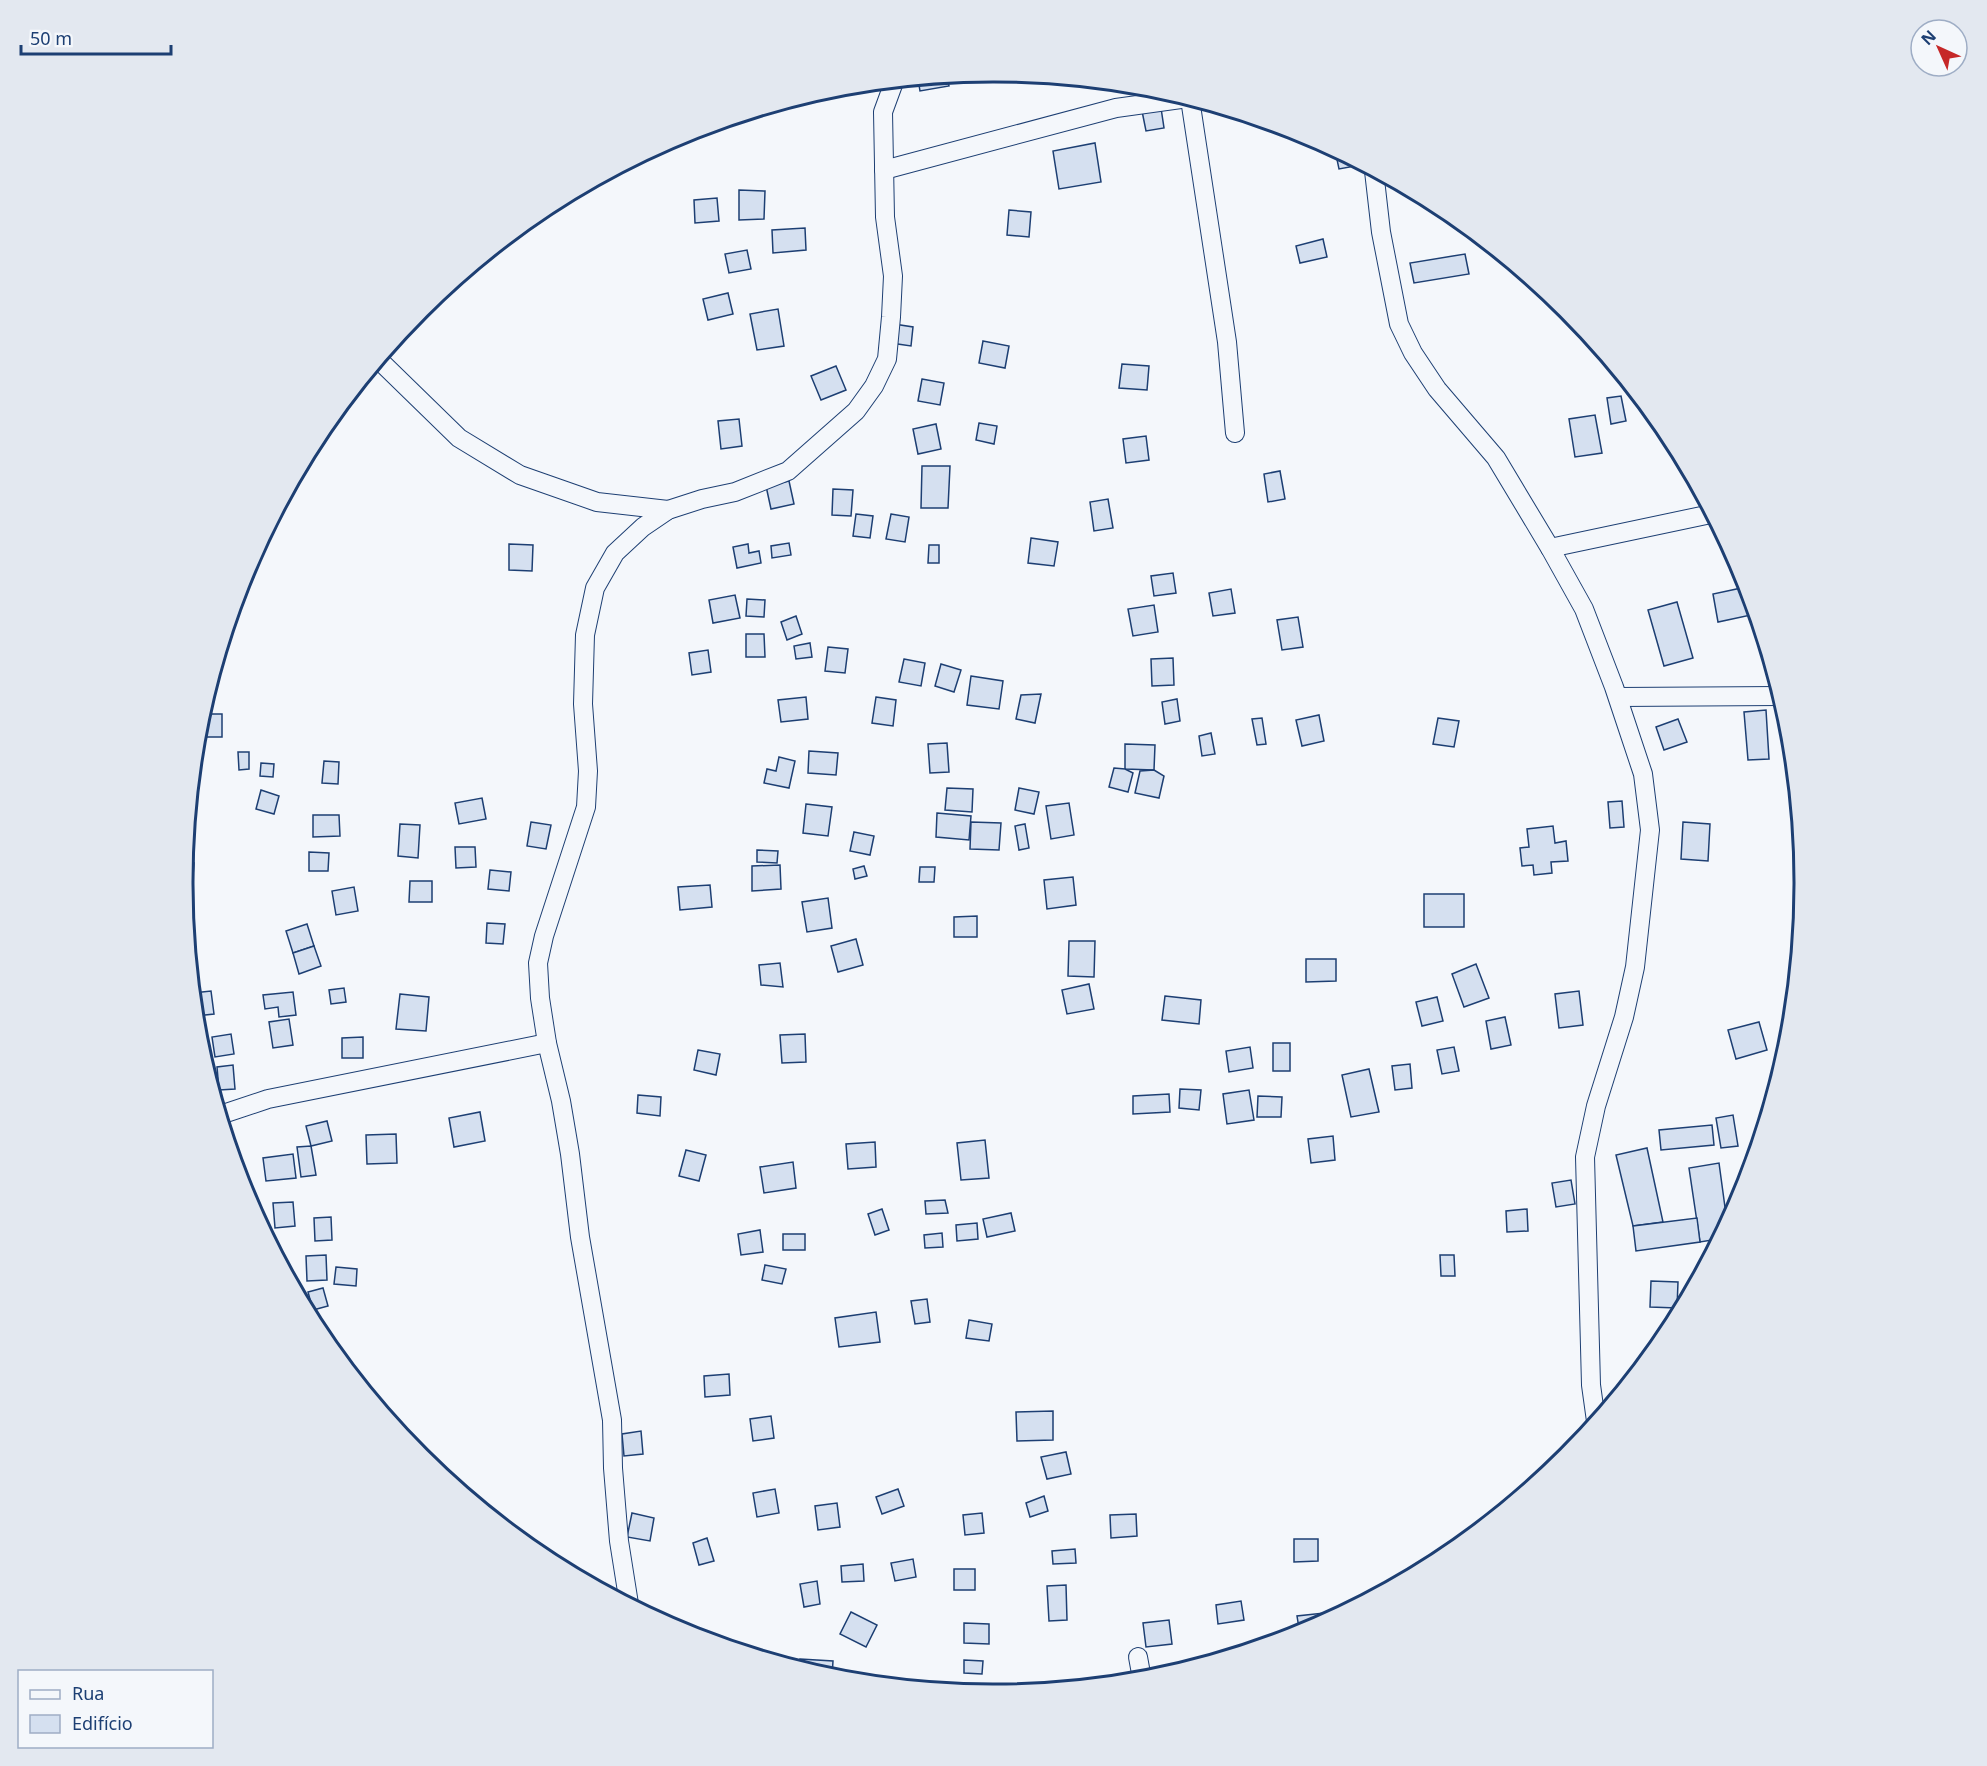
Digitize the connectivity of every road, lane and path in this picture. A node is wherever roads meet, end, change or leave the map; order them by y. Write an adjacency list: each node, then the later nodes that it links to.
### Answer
1 (892, 89): 4 (street)
2 (1166, 102): 4 (street)
3 (1190, 107): 7 (street)
4 (884, 170): 8 (street)
5 (1375, 180): 10 (street)
6 (384, 365): 8 (street)
7 (1234, 433)
8 (668, 510): 13 (street)
9 (1704, 515): 10 (street)
10 (1550, 548): 12 (street)
11 (1772, 696): 12 (street)
12 (1618, 697): 15 (street)
13 (547, 1043): 14 (street); 16 (street)
14 (227, 1113)
15 (1595, 1411)
16 (628, 1595)
17 (1138, 1657): 18 (street)
18 (1140, 1670)

